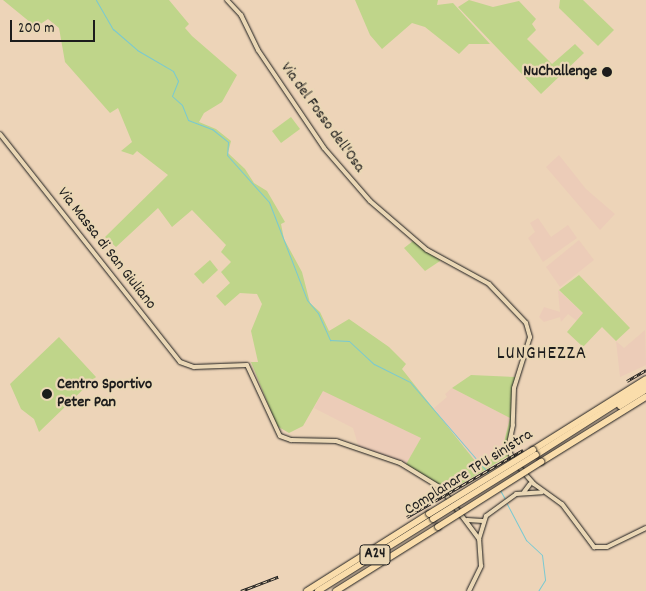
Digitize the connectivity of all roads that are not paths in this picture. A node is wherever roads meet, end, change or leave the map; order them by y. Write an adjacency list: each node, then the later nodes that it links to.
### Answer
1 (227, 0): 8 (street, Via del Fosso dell'Osa)
2 (0, 134): 13 (street, Via Massa di San Giuliano)
3 (646, 379): 7 (highway, Complanare TPU sinistra)
4 (646, 385): 7 (highway, A24)
5 (646, 390): 7 (highway, A24)
6 (646, 397): 7 (highway)
7 (537, 456): 12 (highway, A24, bridge); 12 (highway, Complanare TPU sinistra, bridge)
8 (532, 484): 9 (street); 10 (street); 11 (street)
9 (534, 491): 10 (street); 11 (street)
10 (524, 492): 14 (street)
11 (545, 492): 18 (street)
12 (434, 520): 20 (highway, Complanare TPU sinistra); 21 (highway, A24); 22 (highway, A24); 23 (highway)
13 (467, 520): 15 (street); 16 (street)
14 (483, 521): 15 (street); 17 (street)
15 (474, 523): 17 (street)
16 (471, 528): 17 (street); 19 (street)
17 (480, 528): 19 (street)
18 (646, 528)
19 (479, 539): 24 (street)
20 (307, 591)
21 (318, 591)
22 (325, 591)
23 (336, 591)
24 (469, 591)

